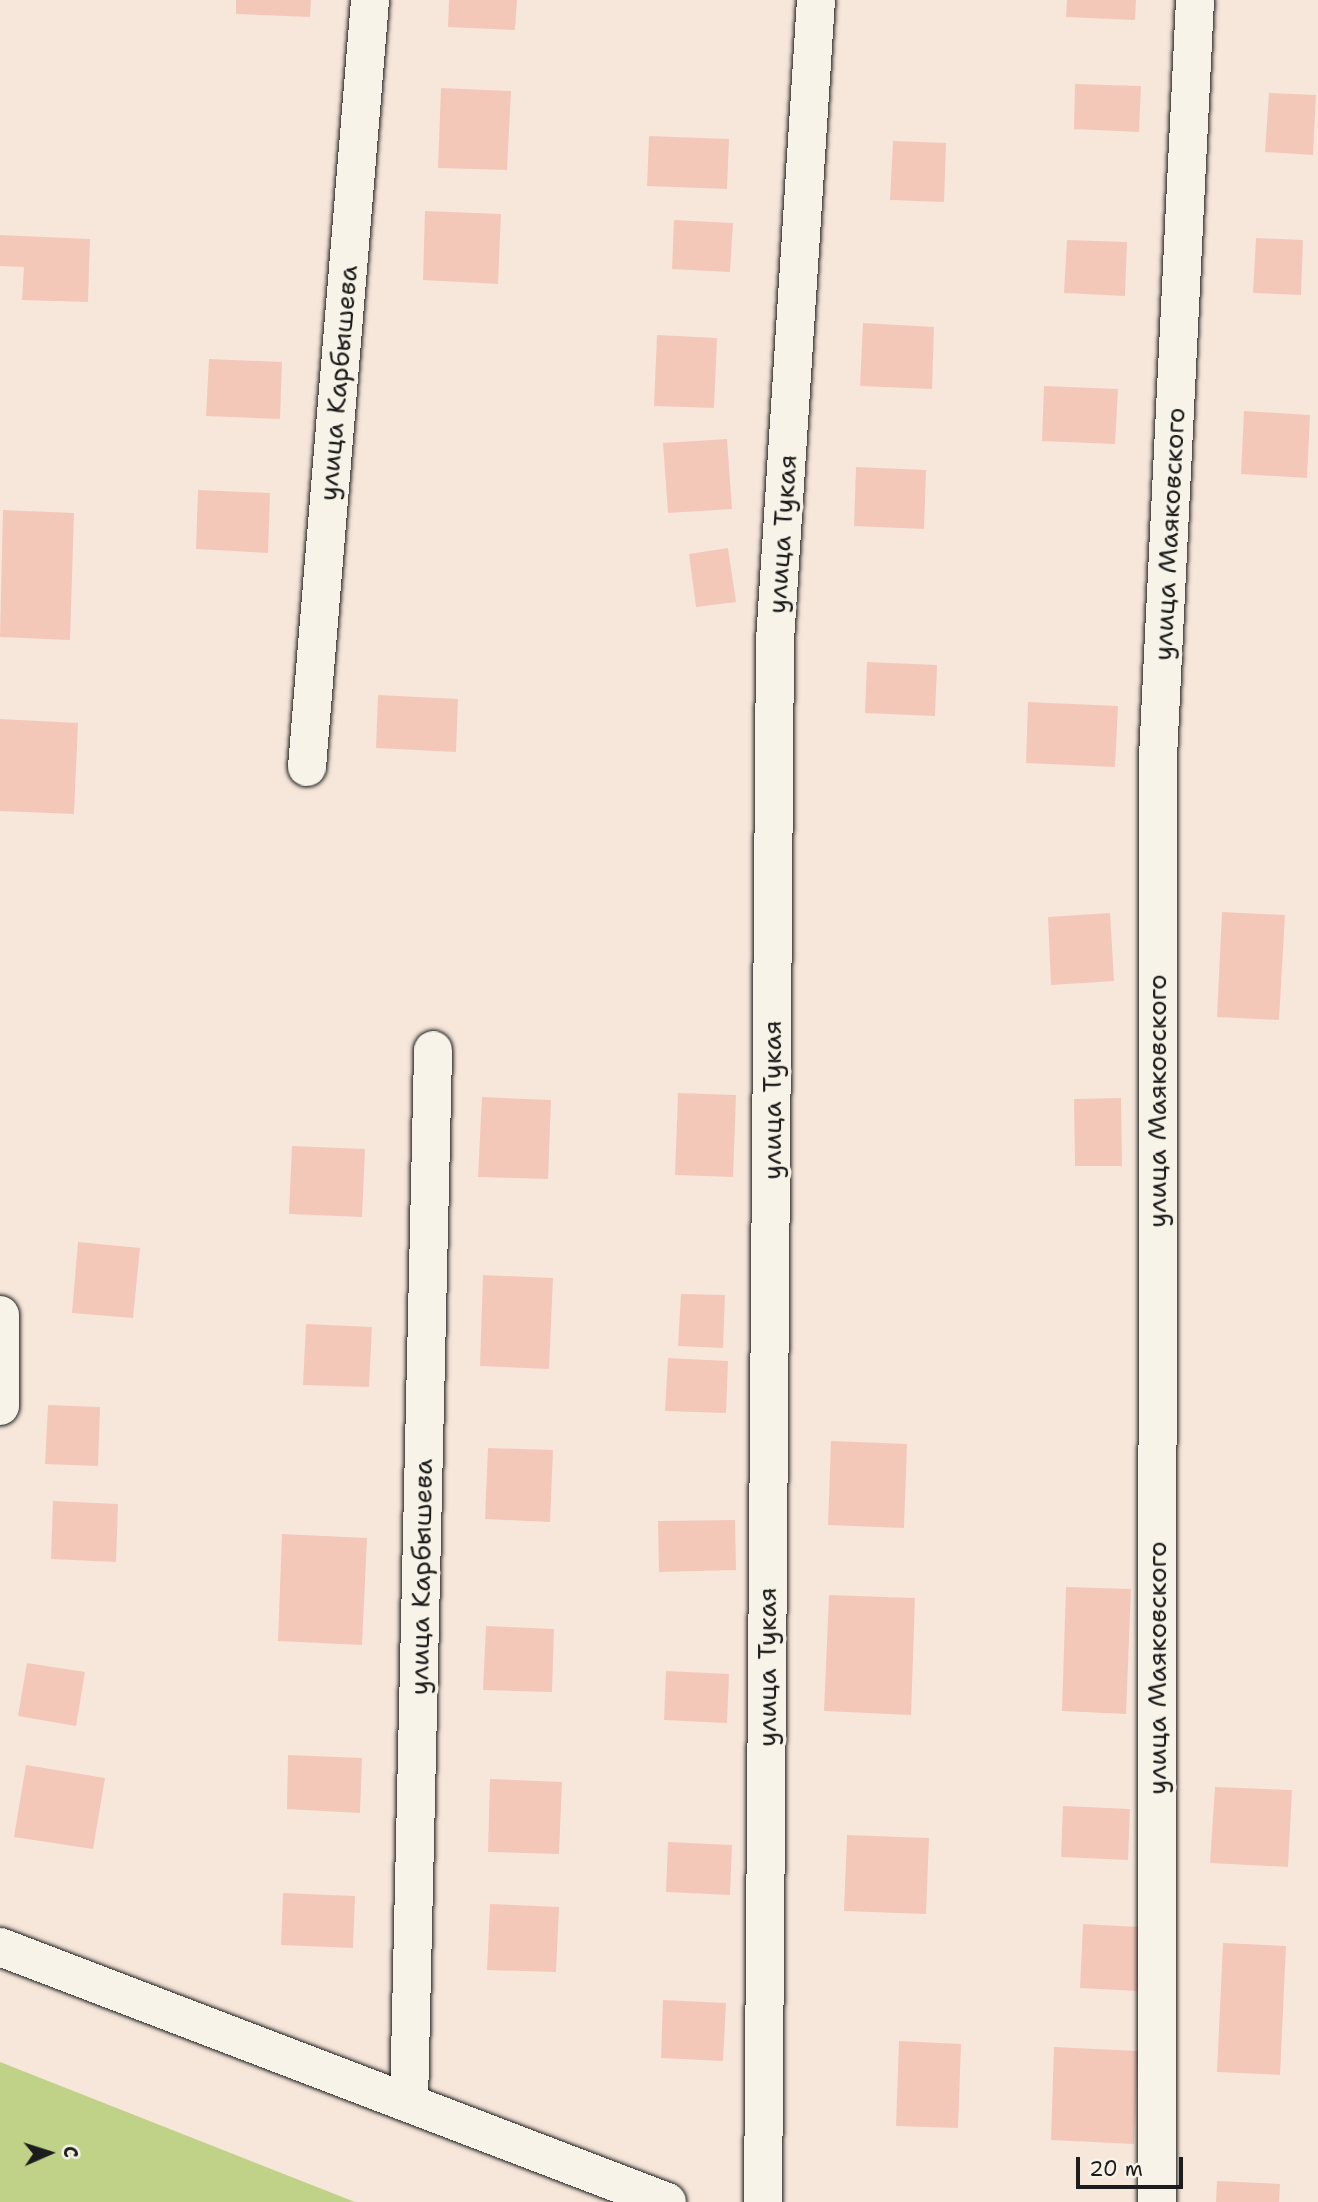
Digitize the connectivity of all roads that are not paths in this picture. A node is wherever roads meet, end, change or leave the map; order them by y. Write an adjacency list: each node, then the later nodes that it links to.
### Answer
1 (370, 0): 4 (street, улица Карбышева)
2 (816, 0): 11 (street, улица Тукая)
3 (1195, 0): 12 (street, улица Маяковского)
4 (307, 767)
5 (433, 1050): 9 (street, улица Карбышева)
6 (0, 1315): 7 (street)
7 (0, 1406)
8 (0, 1947): 9 (street)
9 (409, 2103): 10 (street)
10 (667, 2202)
11 (763, 2202)
12 (1157, 2202)

